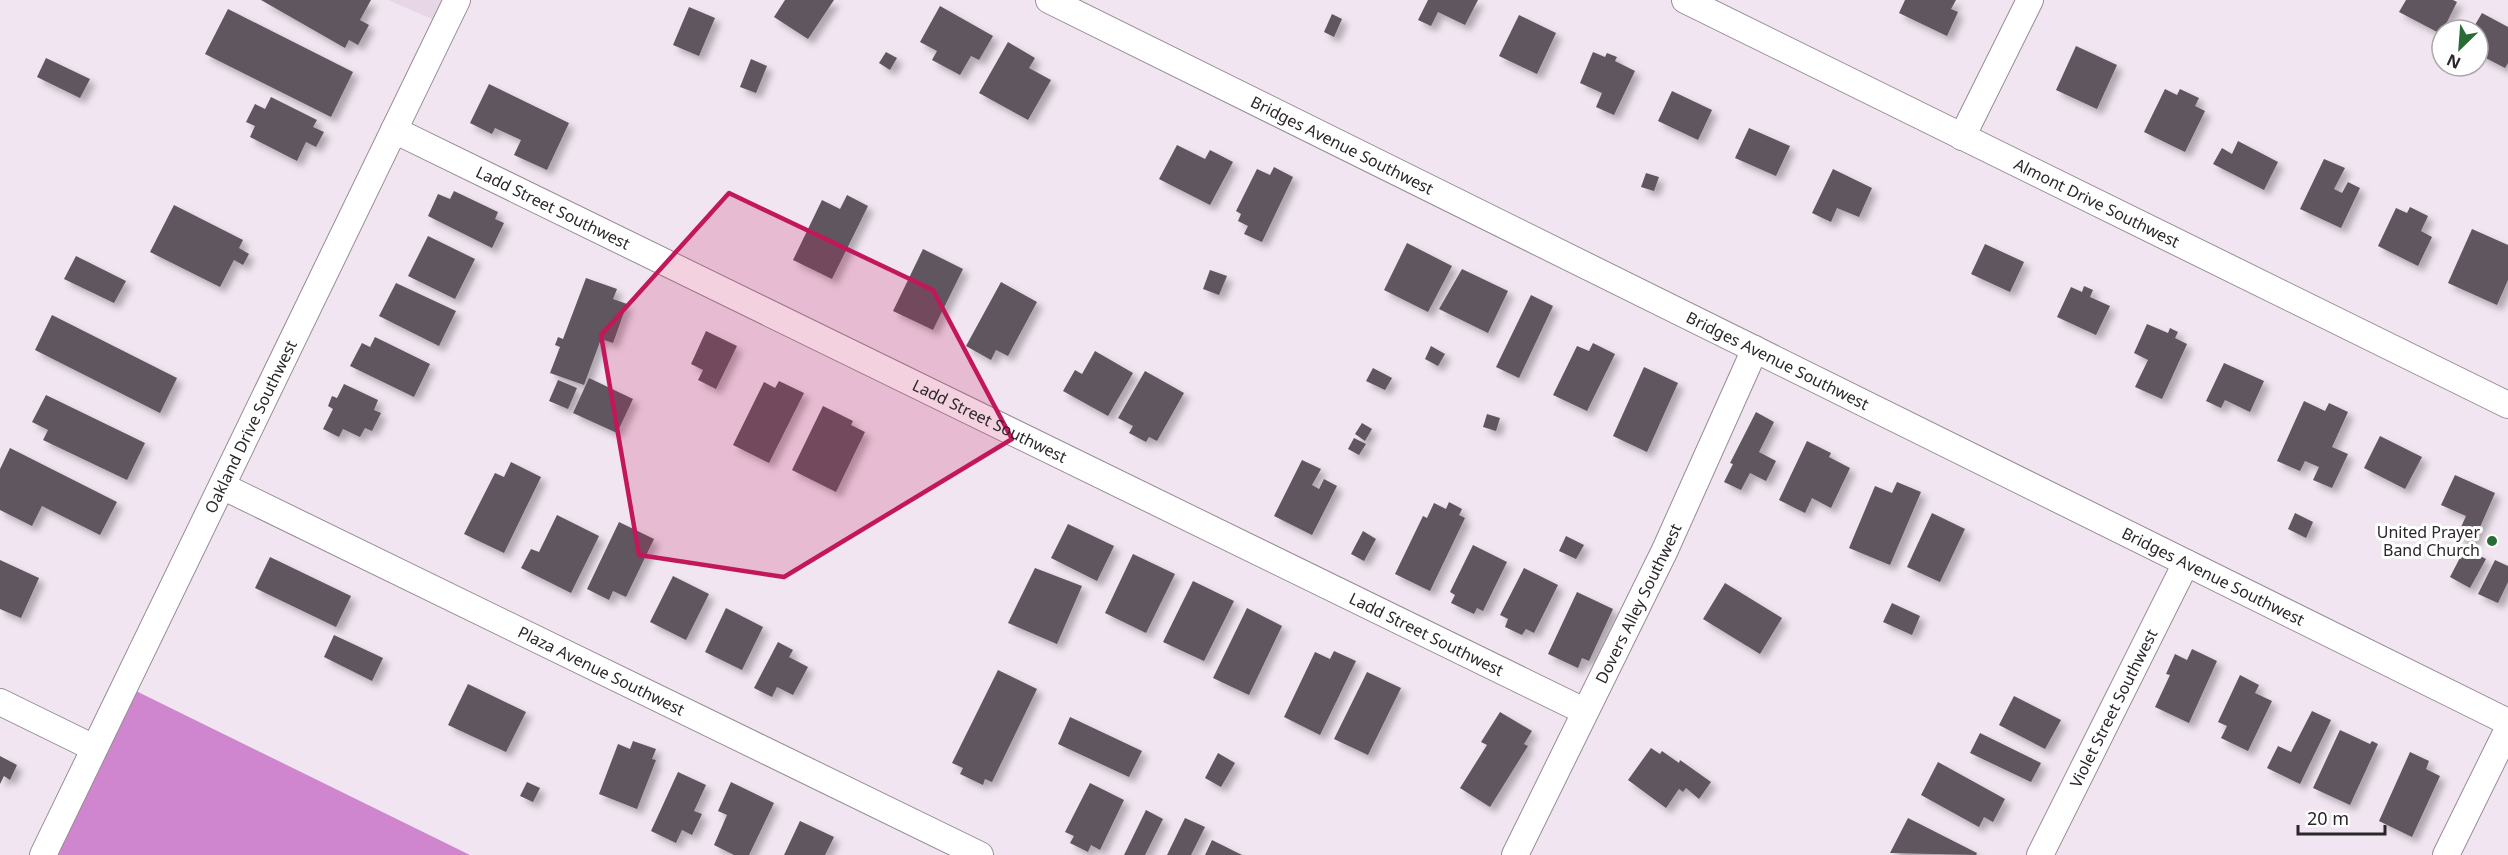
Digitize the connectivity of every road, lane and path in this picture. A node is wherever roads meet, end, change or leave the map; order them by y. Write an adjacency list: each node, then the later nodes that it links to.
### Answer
1 (458, 0): 5 (street, Oakland Drive Southwest)
2 (1049, 0): 7 (street, Bridges Avenue Southwest)
3 (1685, 0): 6 (street, Almont Drive Southwest)
4 (2030, 0): 6 (street)
5 (394, 130): 9 (street, Oakland Drive Southwest); 12 (street, Ladd Street Southwest)
6 (1962, 136): 8 (street, Almont Drive Southwest)
7 (1755, 349): 10 (street, Bridges Avenue Southwest); 12 (street, Dovers Alley Southwest)
8 (2508, 405)
9 (222, 486): 15 (street, Oakland Drive Southwest); 17 (street, Plaza Avenue Southwest)
10 (2186, 563): 13 (street, Bridges Avenue Southwest); 19 (street, Violet Street Southwest)
11 (0, 702): 15 (street)
12 (1584, 711): 18 (street, Dovers Alley Southwest)
13 (2508, 722)
14 (2508, 729): 20 (street)
15 (94, 748): 16 (street, Oakland Drive Southwest)
16 (43, 855)
17 (980, 855)
18 (1515, 855)
19 (2040, 855)
20 (2446, 855)

